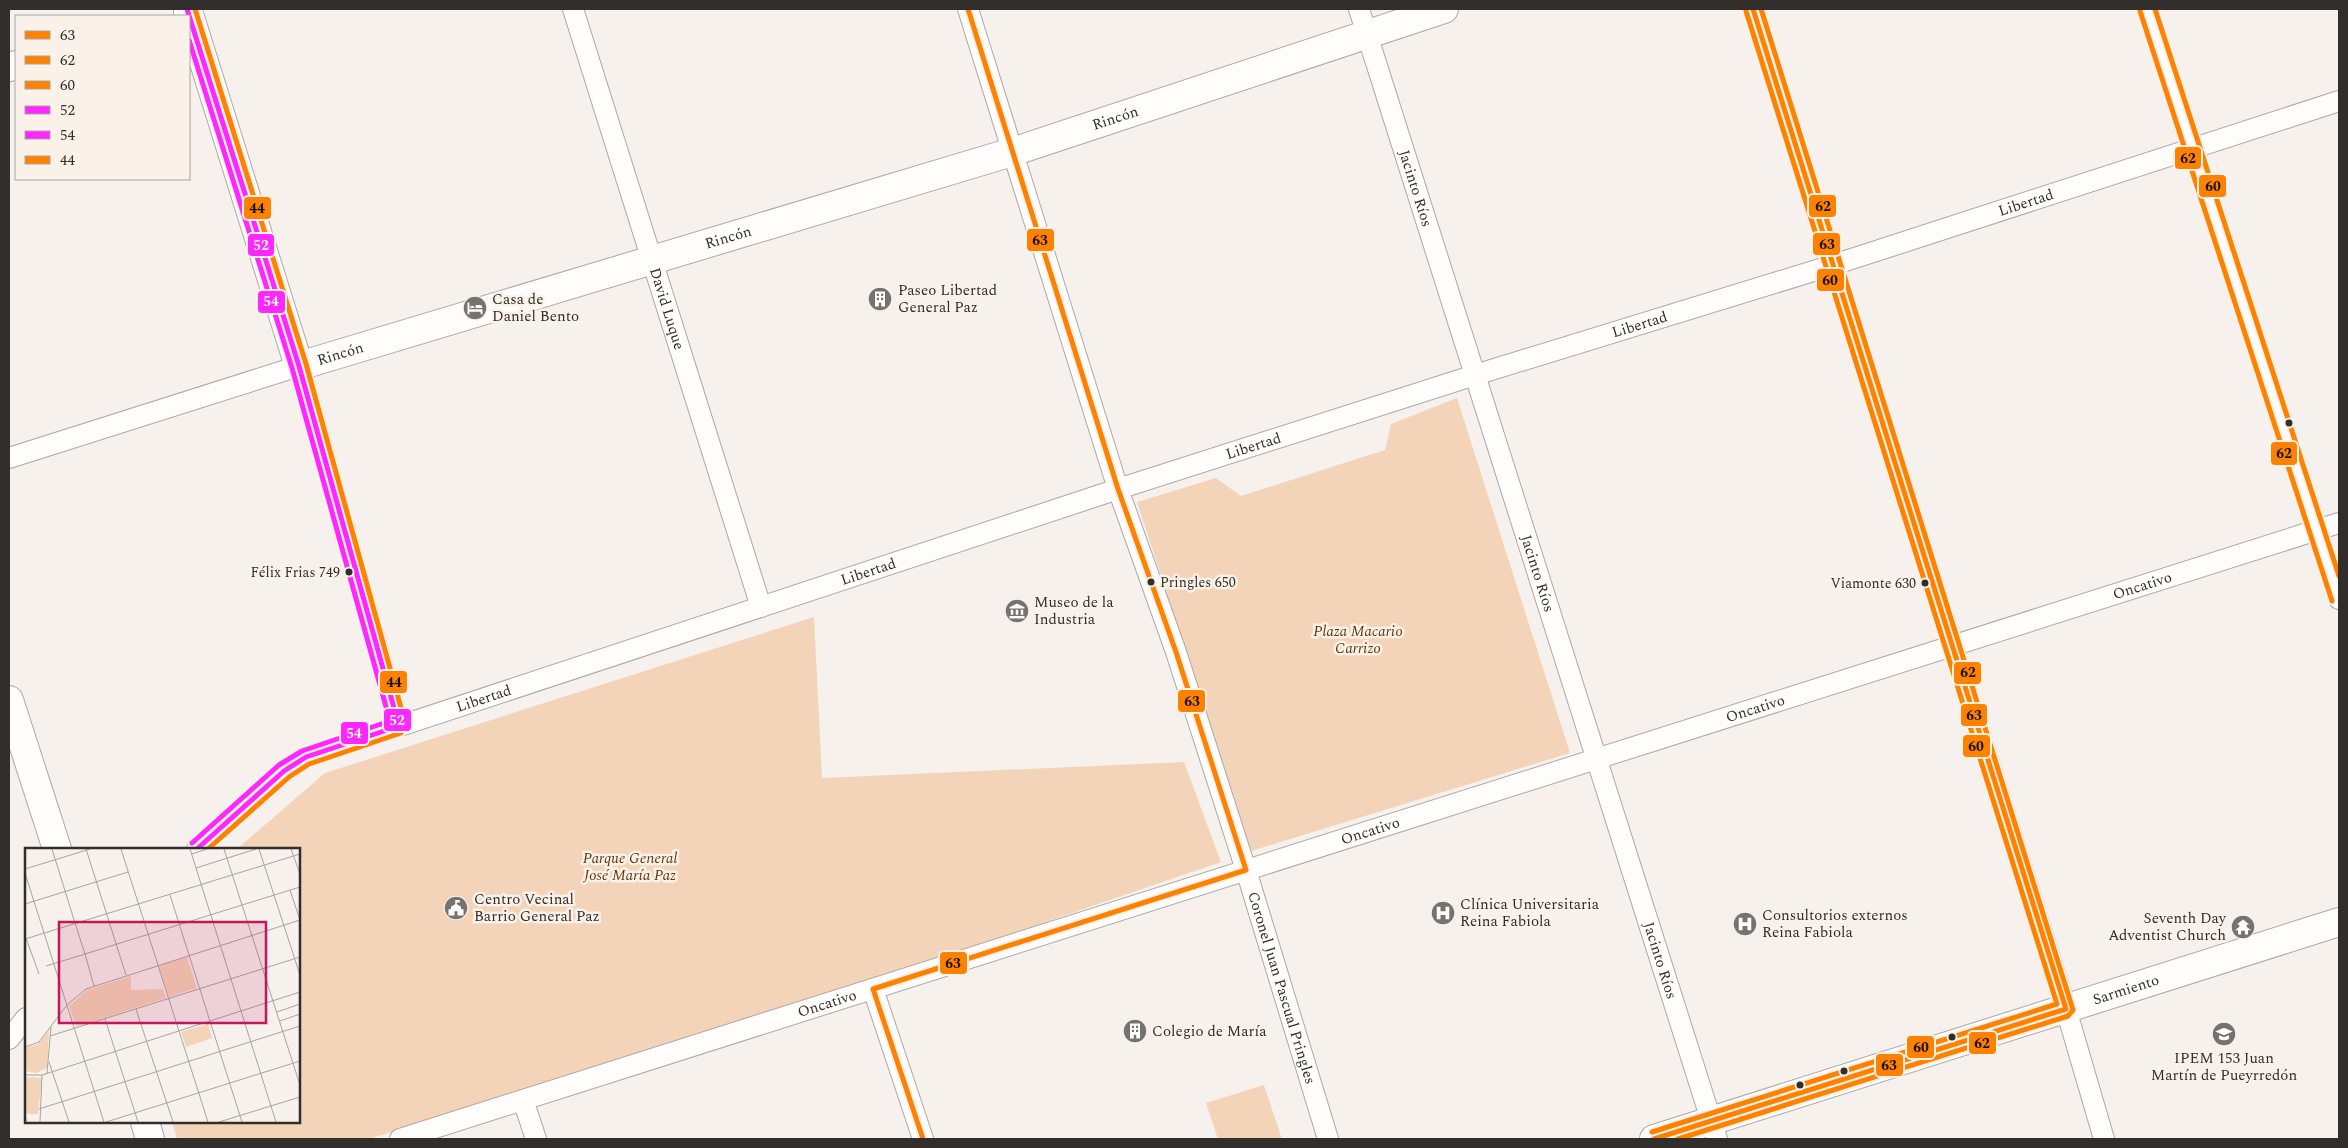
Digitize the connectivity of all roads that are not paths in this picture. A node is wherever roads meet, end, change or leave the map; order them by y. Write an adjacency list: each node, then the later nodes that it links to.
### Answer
1 (573, 9): 11 (street, David Luque)
2 (968, 9): 10 (street, Coronel Juan Pascual Pringles)
3 (1444, 9): 6 (main road, Rincón)
4 (1752, 9): 12 (street)
5 (2147, 9): 9 (street)
6 (1363, 21): 10 (main road, Rincón); 14 (street, Jacinto Ríos)
7 (190, 24): 13 (main road)
8 (2339, 102): 9 (street, Libertad)
9 (2193, 149): 12 (street, Libertad); 18 (street)
10 (1012, 152): 11 (main road, Rincón); 16 (street, Coronel Juan Pascual Pringles)
11 (652, 261): 13 (main road, Rincón); 20 (street, David Luque)
12 (1834, 265): 14 (street, Libertad); 21 (street)
13 (298, 366): 15 (street, Rincón); 23 (street)
14 (1475, 375): 16 (street, Libertad); 24 (street, Jacinto Ríos)
15 (9, 458)
16 (1118, 489): 20 (street, Libertad); 27 (street, Coronel Juan Pascual Pringles)
17 (2339, 523): 18 (street, Oncativo)
18 (2318, 530): 19 (street); 21 (street, Oncativo)
19 (2339, 599)
20 (761, 607): 23 (street, Libertad)
21 (1952, 647): 24 (street, Oncativo); 30 (street)
22 (9, 700): 25 (main road)
23 (398, 726): 26 (street, Libertad)
24 (1596, 759): 27 (street, Oncativo); 35 (street, Jacinto Ríos)
25 (57, 848)
26 (198, 848)
27 (1246, 870): 29 (street, Oncativo); 40 (street, Coronel Juan Pascual Pringles)
28 (2339, 922): 30 (main road, Sarmiento)
29 (874, 989): 33 (street, Oncativo); 39 (street)
30 (2066, 1009): 35 (main road, Sarmiento); 42 (street)
31 (25, 1019): 32 (street)
32 (9, 1038)
33 (522, 1100): 37 (street, Oncativo); 38 (street)
34 (144, 1123): 36 (main road)
35 (1714, 1130): 41 (main road, Sarmiento)
36 (150, 1139)
37 (400, 1139)
38 (536, 1139)
39 (923, 1139)
40 (1328, 1139)
41 (1654, 1139)
42 (2104, 1139)

